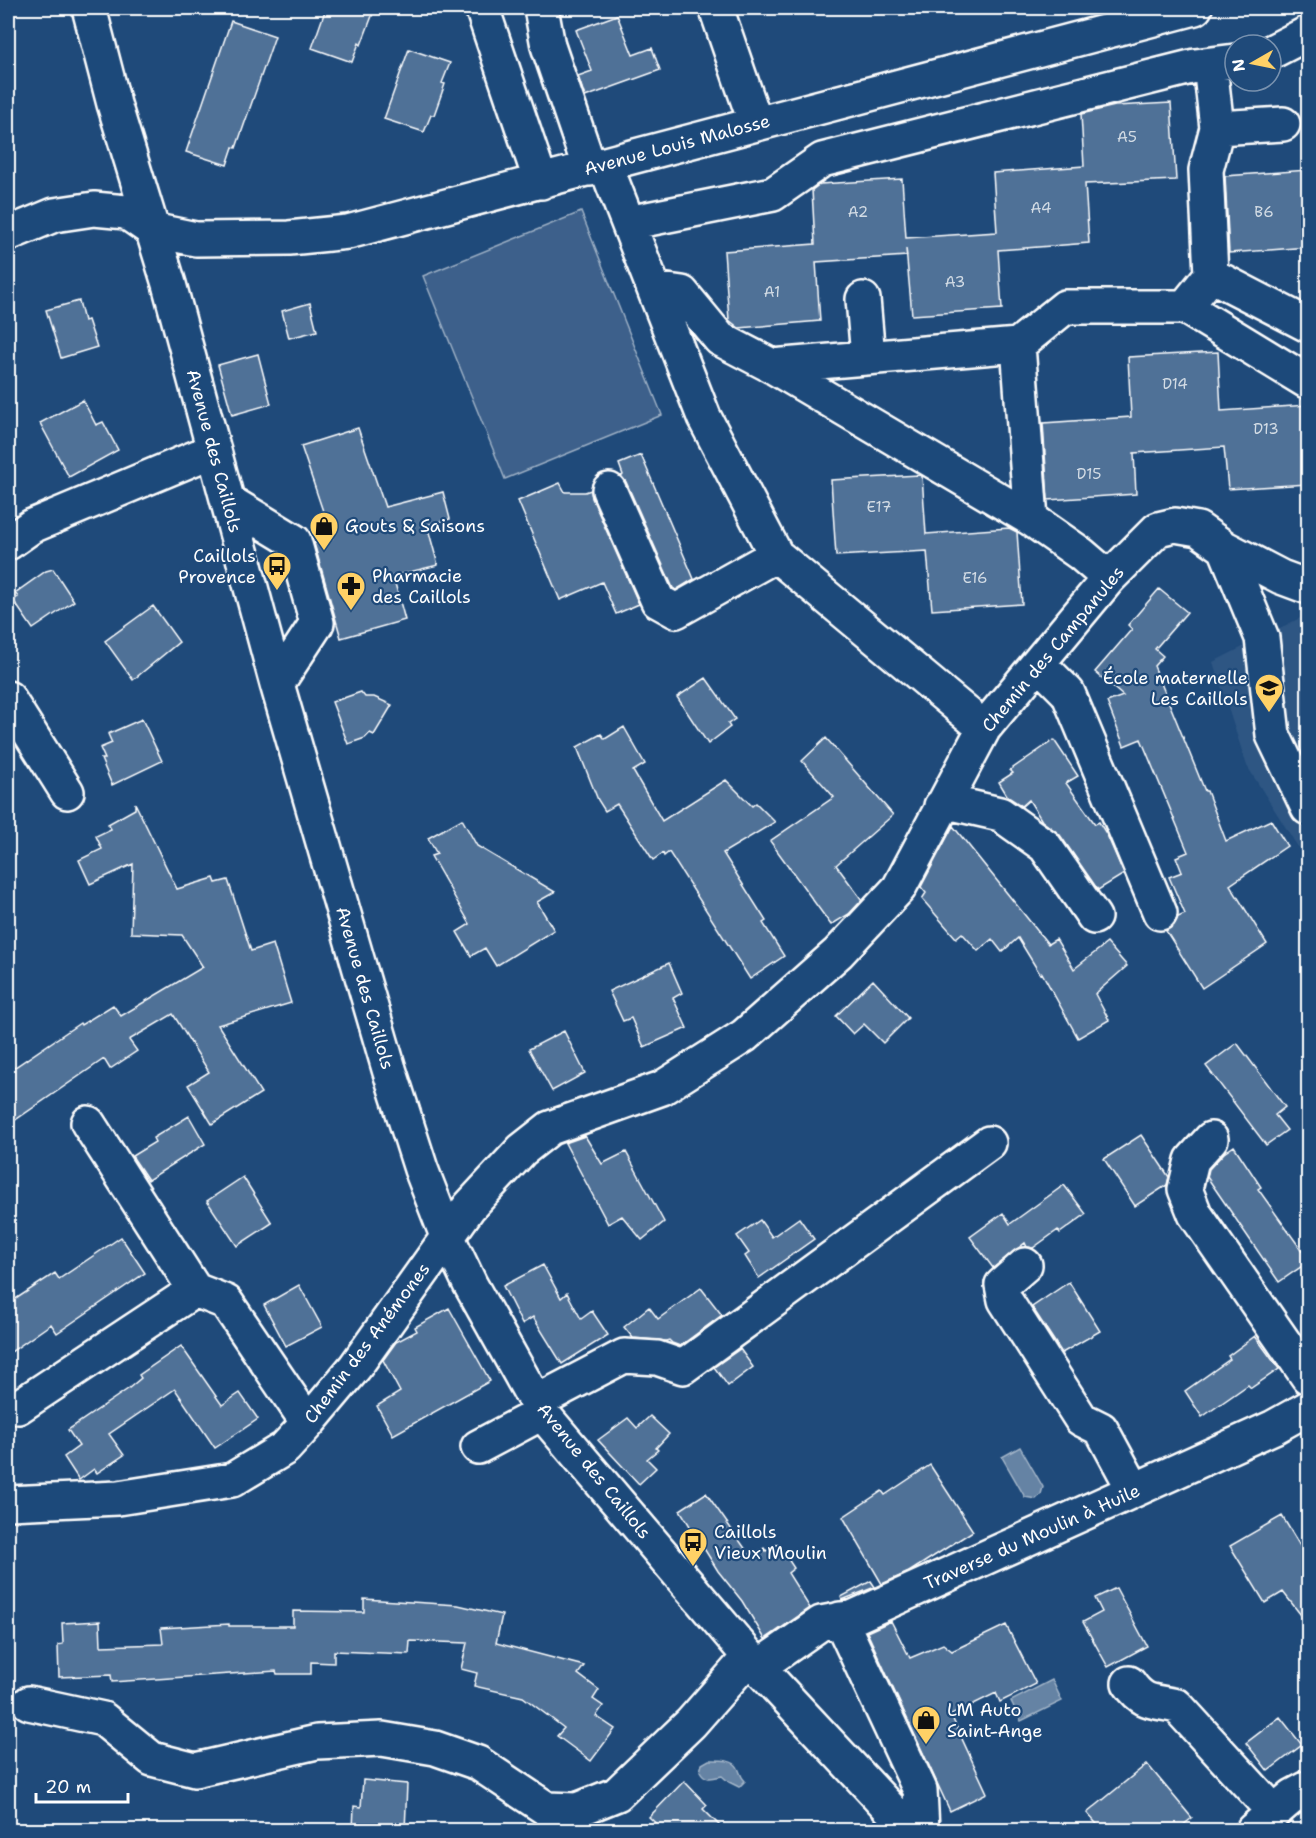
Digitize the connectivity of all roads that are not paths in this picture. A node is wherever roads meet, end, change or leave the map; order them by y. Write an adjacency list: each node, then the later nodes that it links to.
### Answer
1 (88, 8): 15 (street, Avenue des Caillols)
2 (482, 8): 13 (street)
3 (541, 8): 12 (street)
4 (716, 8): 10 (street)
5 (1195, 8): 10 (street, Avenue Louis Malosse)
6 (1308, 33): 7 (street)
7 (1283, 46)
8 (1223, 63): 11 (street); 14 (street)
9 (1283, 123): 11 (street)
10 (756, 124): 12 (street, Avenue Louis Malosse)
11 (1217, 128): 17 (street)
12 (598, 166): 13 (street, Avenue Louis Malosse); 14 (street)
13 (541, 182): 15 (street, Avenue Louis Malosse)
14 (628, 223): 18 (street)
15 (152, 230): 16 (street); 26 (street, Avenue des Caillols)
16 (8, 234)
17 (1211, 275): 20 (street); 21 (street)
18 (654, 289): 24 (street); 32 (street)
19 (863, 299): 23 (street)
20 (1185, 307): 22 (street); 25 (street)
21 (1308, 325)
22 (1018, 345): 23 (street); 29 (street)
23 (868, 357): 24 (street)
24 (772, 366): 29 (street)
25 (1308, 382)
26 (214, 450): 28 (street, Avenue des Caillols); 30 (street)
27 (609, 490): 32 (street)
28 (228, 501): 36 (street, Avenue des Caillols); 36 (street)
29 (1030, 519): 33 (street)
30 (8, 543)
31 (1225, 549): 33 (street, Chemin des Campanules); 34 (street, Chemin des Campanules); 41 (street)
32 (776, 555): 38 (street)
33 (1109, 579): 35 (street, Chemin des Campanules)
34 (1308, 587)
35 (1039, 664): 38 (street, Chemin des Campanules); 42 (street)
36 (277, 684): 47 (street, Avenue des Caillols)
37 (8, 698): 39 (street)
38 (984, 728): 40 (street, Chemin des Campanules)
39 (67, 792)
40 (941, 806): 43 (street); 47 (street, Chemin des Campanules)
41 (1308, 807)
42 (1160, 913)
43 (1094, 917)
44 (88, 1123): 49 (street)
45 (1211, 1139): 50 (street)
46 (989, 1143): 52 (street)
47 (447, 1236): 52 (street, Avenue des Caillols); 54 (street, Chemin des Anémones)
48 (1025, 1265): 56 (street)
49 (195, 1290): 51 (street); 54 (street)
50 (1308, 1377)
51 (18, 1407)
52 (539, 1407): 55 (street); 59 (street, Avenue des Caillols)
53 (1308, 1408): 56 (street, Traverse du Moulin à Huile)
54 (308, 1423): 57 (street, Chemin des Anémones)
55 (478, 1447)
56 (1134, 1490): 58 (street, Traverse du Moulin à Huile)
57 (8, 1503)
58 (840, 1620): 59 (street, Traverse du Moulin à Huile); 66 (street)
59 (753, 1662): 63 (street, Traverse du Moulin à Huile); 65 (street, Avenue des Caillols)
60 (1129, 1683): 64 (street)
61 (29, 1703): 63 (street)
62 (1308, 1788): 64 (street)
63 (576, 1820)
64 (1264, 1821)
65 (910, 1830)
66 (922, 1830)

